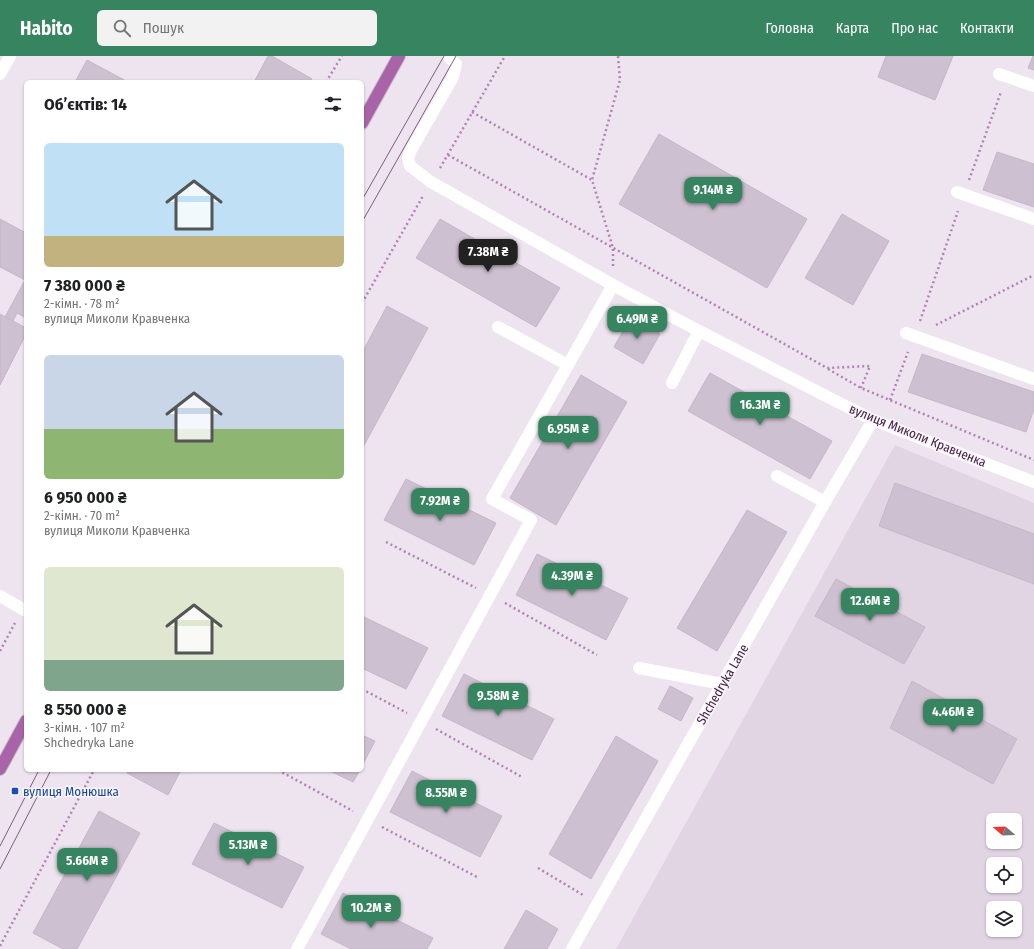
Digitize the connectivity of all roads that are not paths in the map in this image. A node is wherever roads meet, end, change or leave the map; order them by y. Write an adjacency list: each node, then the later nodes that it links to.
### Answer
1 (10, 56): 4 (street)
2 (399, 56): 7 (main road)
3 (448, 56): 10 (street, вулиця Миколи Кравченка)
4 (0, 74)
5 (1002, 75): 6 (street)
6 (1034, 86)
7 (364, 119)
8 (960, 194): 9 (street)
9 (1034, 219)
10 (613, 285): 12 (street, вулиця Миколи Кравченка); 14 (street)
11 (498, 327): 14 (street)
12 (699, 331): 16 (street); 17 (street, вулиця Миколи Кравченка)
13 (910, 335): 15 (street)
14 (568, 366): 27 (street)
15 (1034, 378)
16 (672, 383)
17 (873, 420): 19 (street, вулиця Миколи Кравченка); 20 (street, Shchedryka Lane)
18 (778, 476): 20 (street)
19 (1034, 482)
20 (825, 502): 24 (street, Shchedryka Lane)
21 (0, 596): 22 (street)
22 (24, 609)
23 (639, 668): 24 (street)
24 (722, 684): 28 (street, Shchedryka Lane)
25 (24, 725): 26 (main road)
26 (0, 769)
27 (298, 949)
28 (572, 949)

